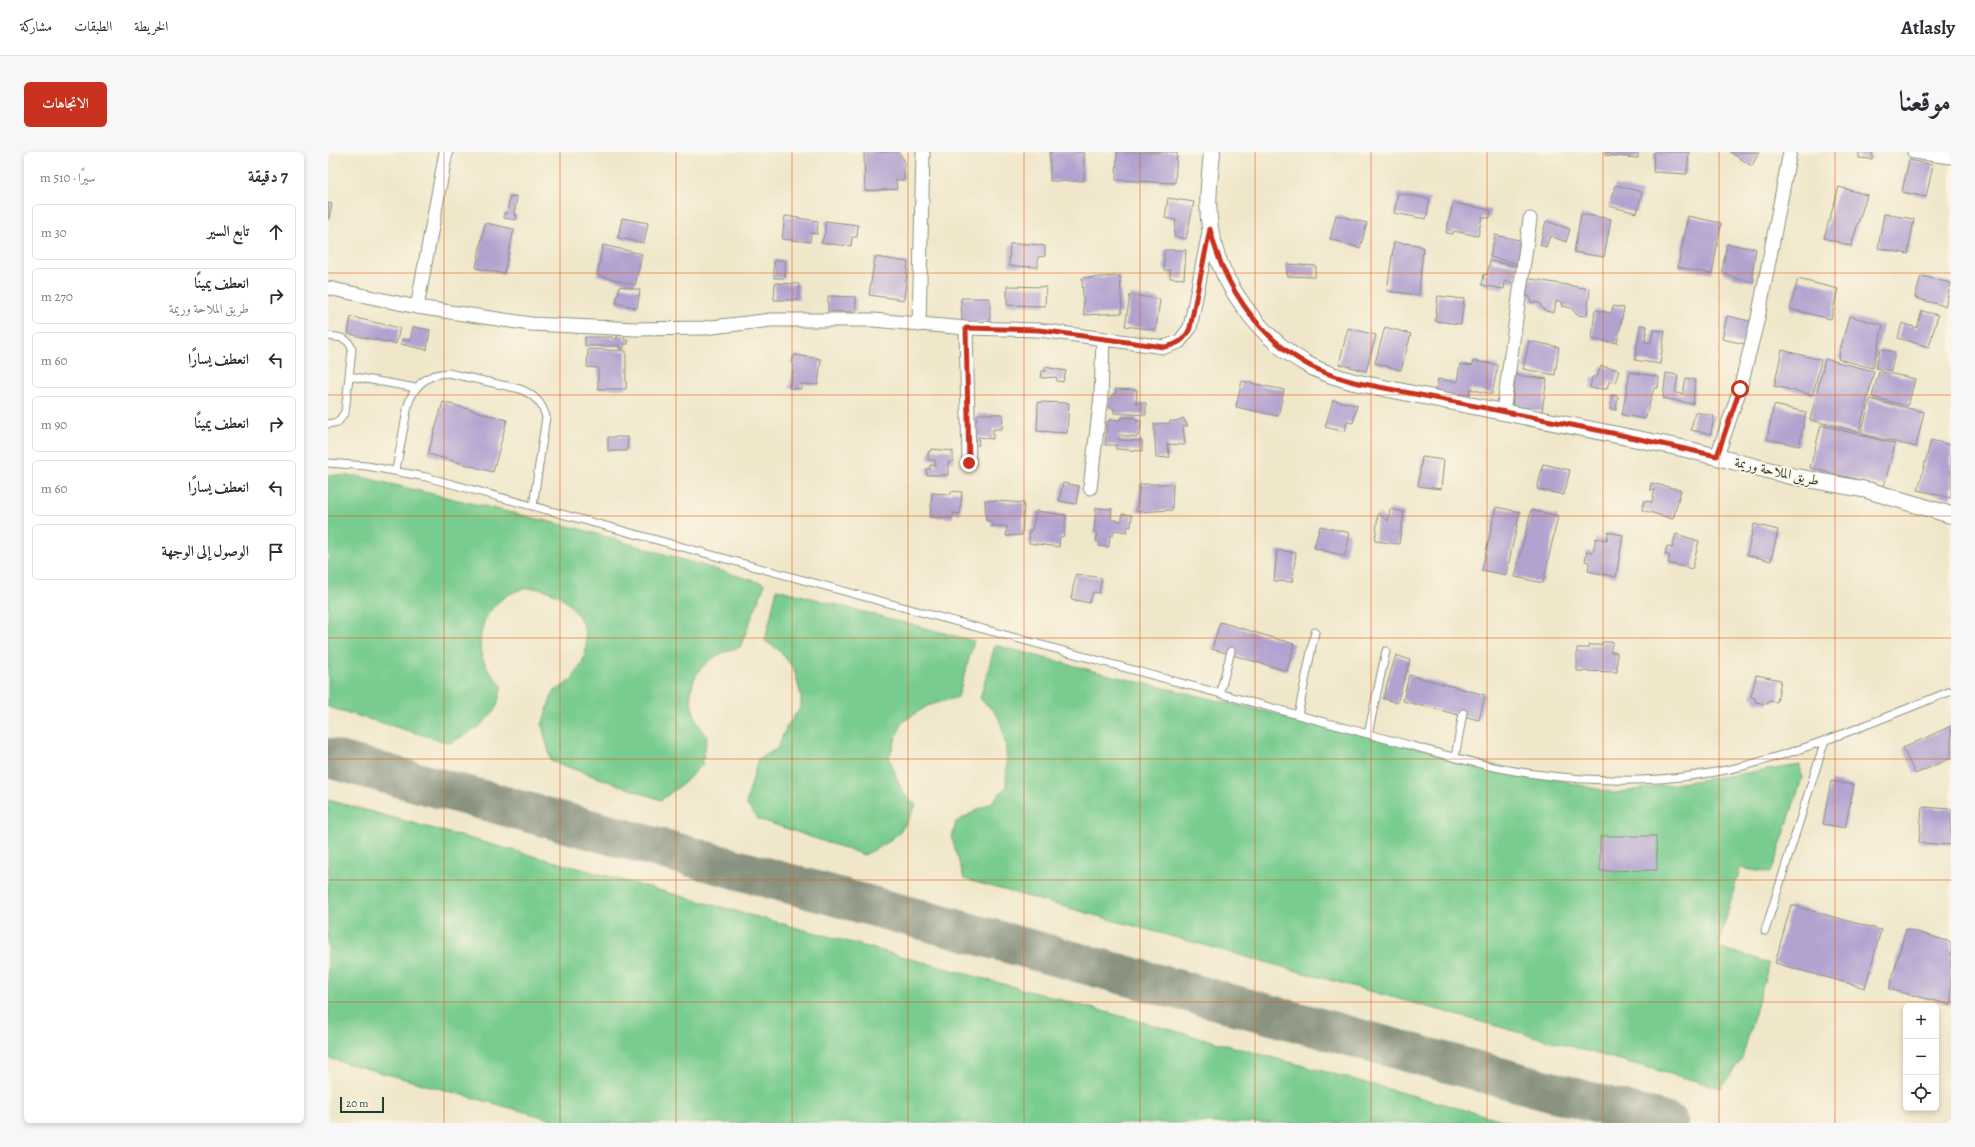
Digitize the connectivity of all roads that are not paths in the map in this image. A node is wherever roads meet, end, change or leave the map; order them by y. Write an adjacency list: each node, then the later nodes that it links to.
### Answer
1 (446, 152): 10 (street)
2 (923, 152): 11 (street)
3 (1212, 152): 8 (street, طريق الملاحة وريمة)
4 (1790, 152): 19 (street)
5 (1914, 152): 6 (street)
6 (1951, 157)
7 (1530, 219): 17 (street)
8 (1210, 229): 14 (street); 17 (street, طريق الملاحة وريمة)
9 (328, 288): 10 (street)
10 (417, 306): 11 (street)
11 (919, 325): 12 (street)
12 (966, 328): 14 (street); 21 (street)
13 (328, 336): 15 (lane)
14 (1103, 340): 23 (street)
15 (349, 376): 16 (lane); 18 (lane)
16 (416, 388): 22 (lane); 24 (lane)
17 (1502, 412): 19 (street, طريق الملاحة وريمة)
18 (328, 424)
19 (1717, 456): 25 (street, طريق الملاحة وريمة)
20 (328, 463): 22 (lane)
21 (969, 463)
22 (396, 470): 24 (lane)
23 (1090, 488)
24 (533, 506): 30 (lane)
25 (1951, 515)
26 (1315, 632): 32 (lane)
27 (1386, 650): 33 (lane)
28 (1231, 652): 30 (lane)
29 (1951, 691): 34 (lane)
30 (1220, 692): 32 (lane)
31 (1463, 713): 35 (lane)
32 (1298, 715): 33 (lane)
33 (1368, 734): 35 (lane)
34 (1825, 740): 35 (lane); 36 (lane)
35 (1455, 757)
36 (1765, 931)

